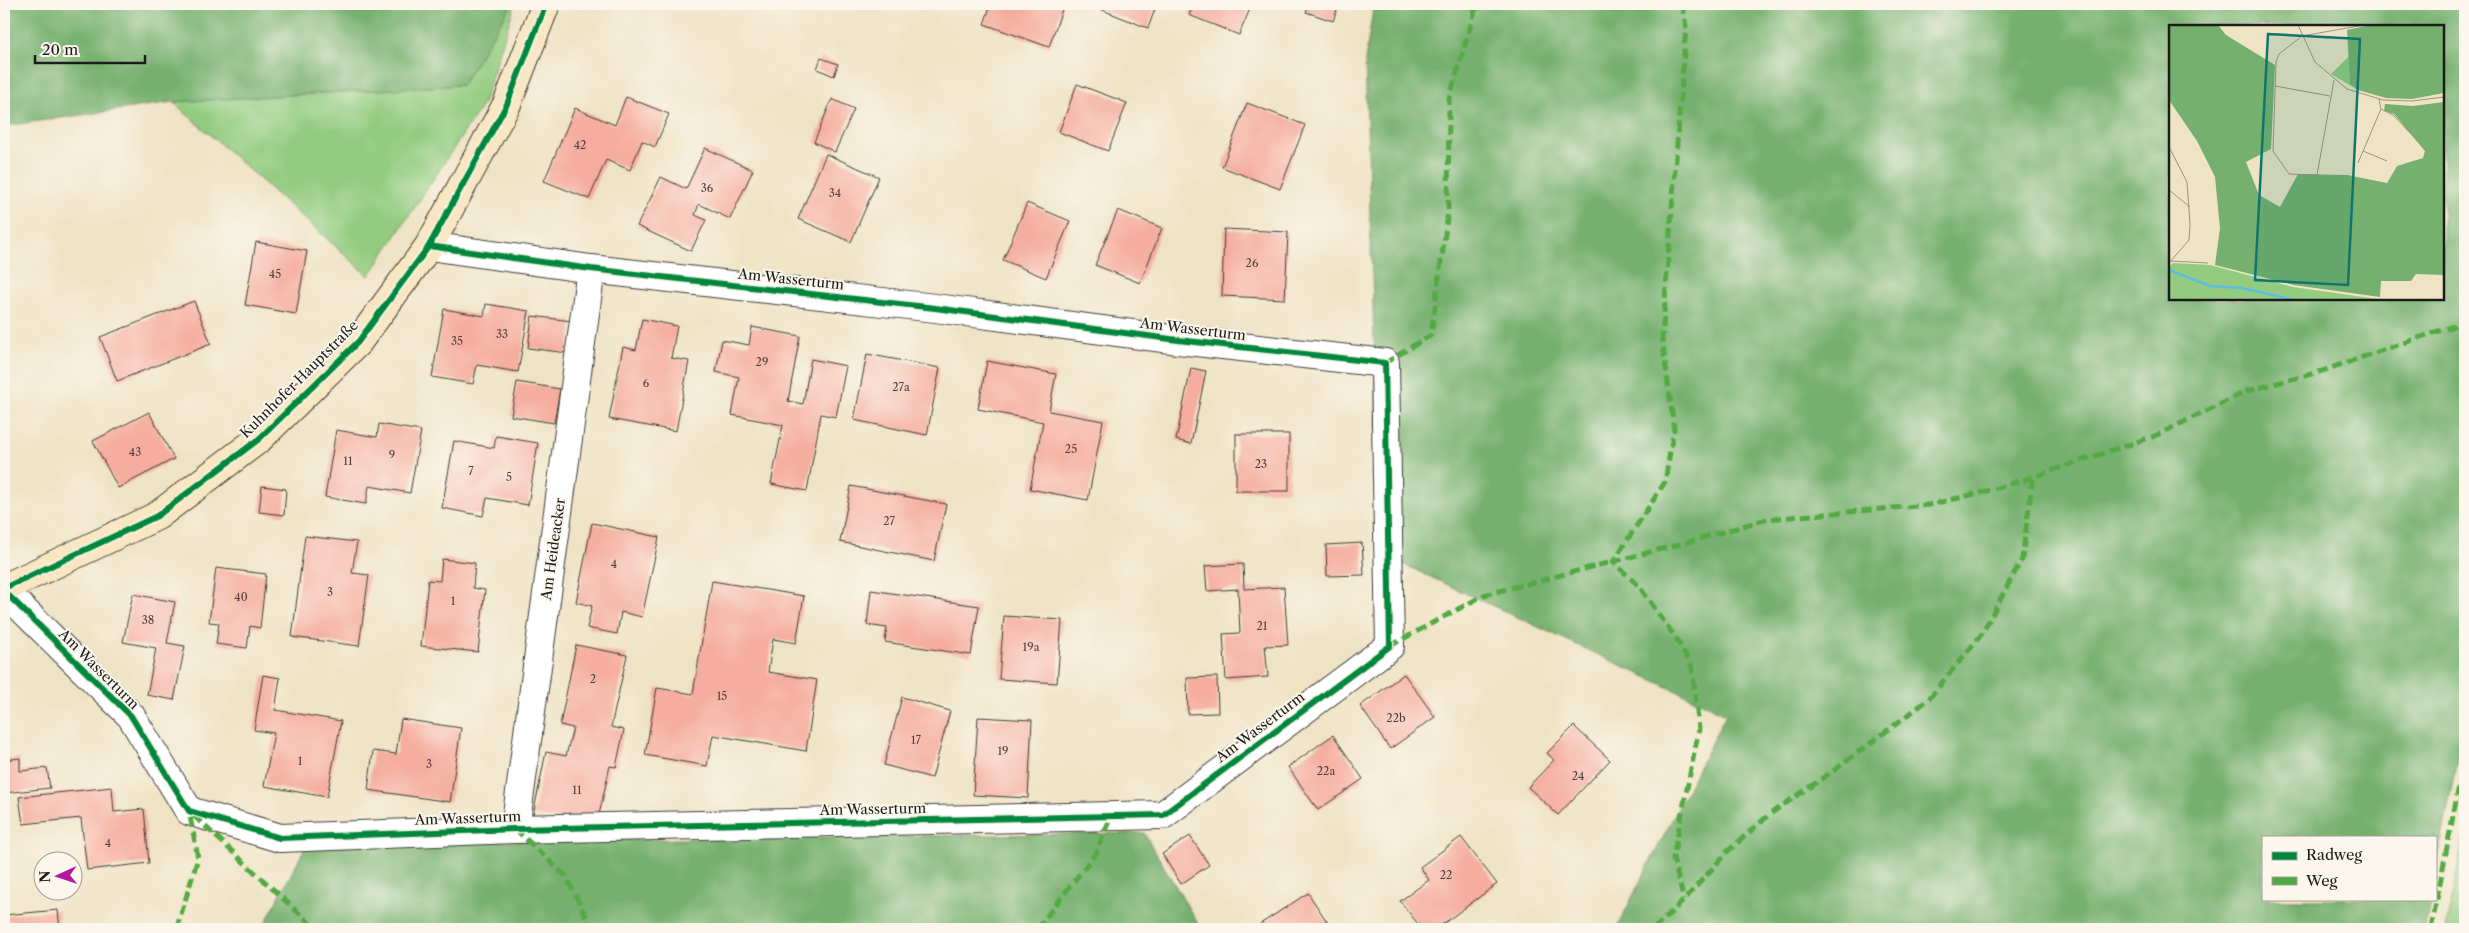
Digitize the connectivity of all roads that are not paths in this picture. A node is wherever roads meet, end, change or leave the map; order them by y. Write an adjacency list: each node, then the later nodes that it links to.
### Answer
1 (546, 4): 2 (street, Kuhnhofer Hauptstraße)
2 (429, 246): 3 (street, Am Wasserturm); 4 (street, Kuhnhofer Hauptstraße)
3 (591, 269): 5 (street, Am Heideacker); 5 (street, Am Wasserturm)
4 (4, 590): 5 (street, Am Wasserturm)
5 (515, 829)

